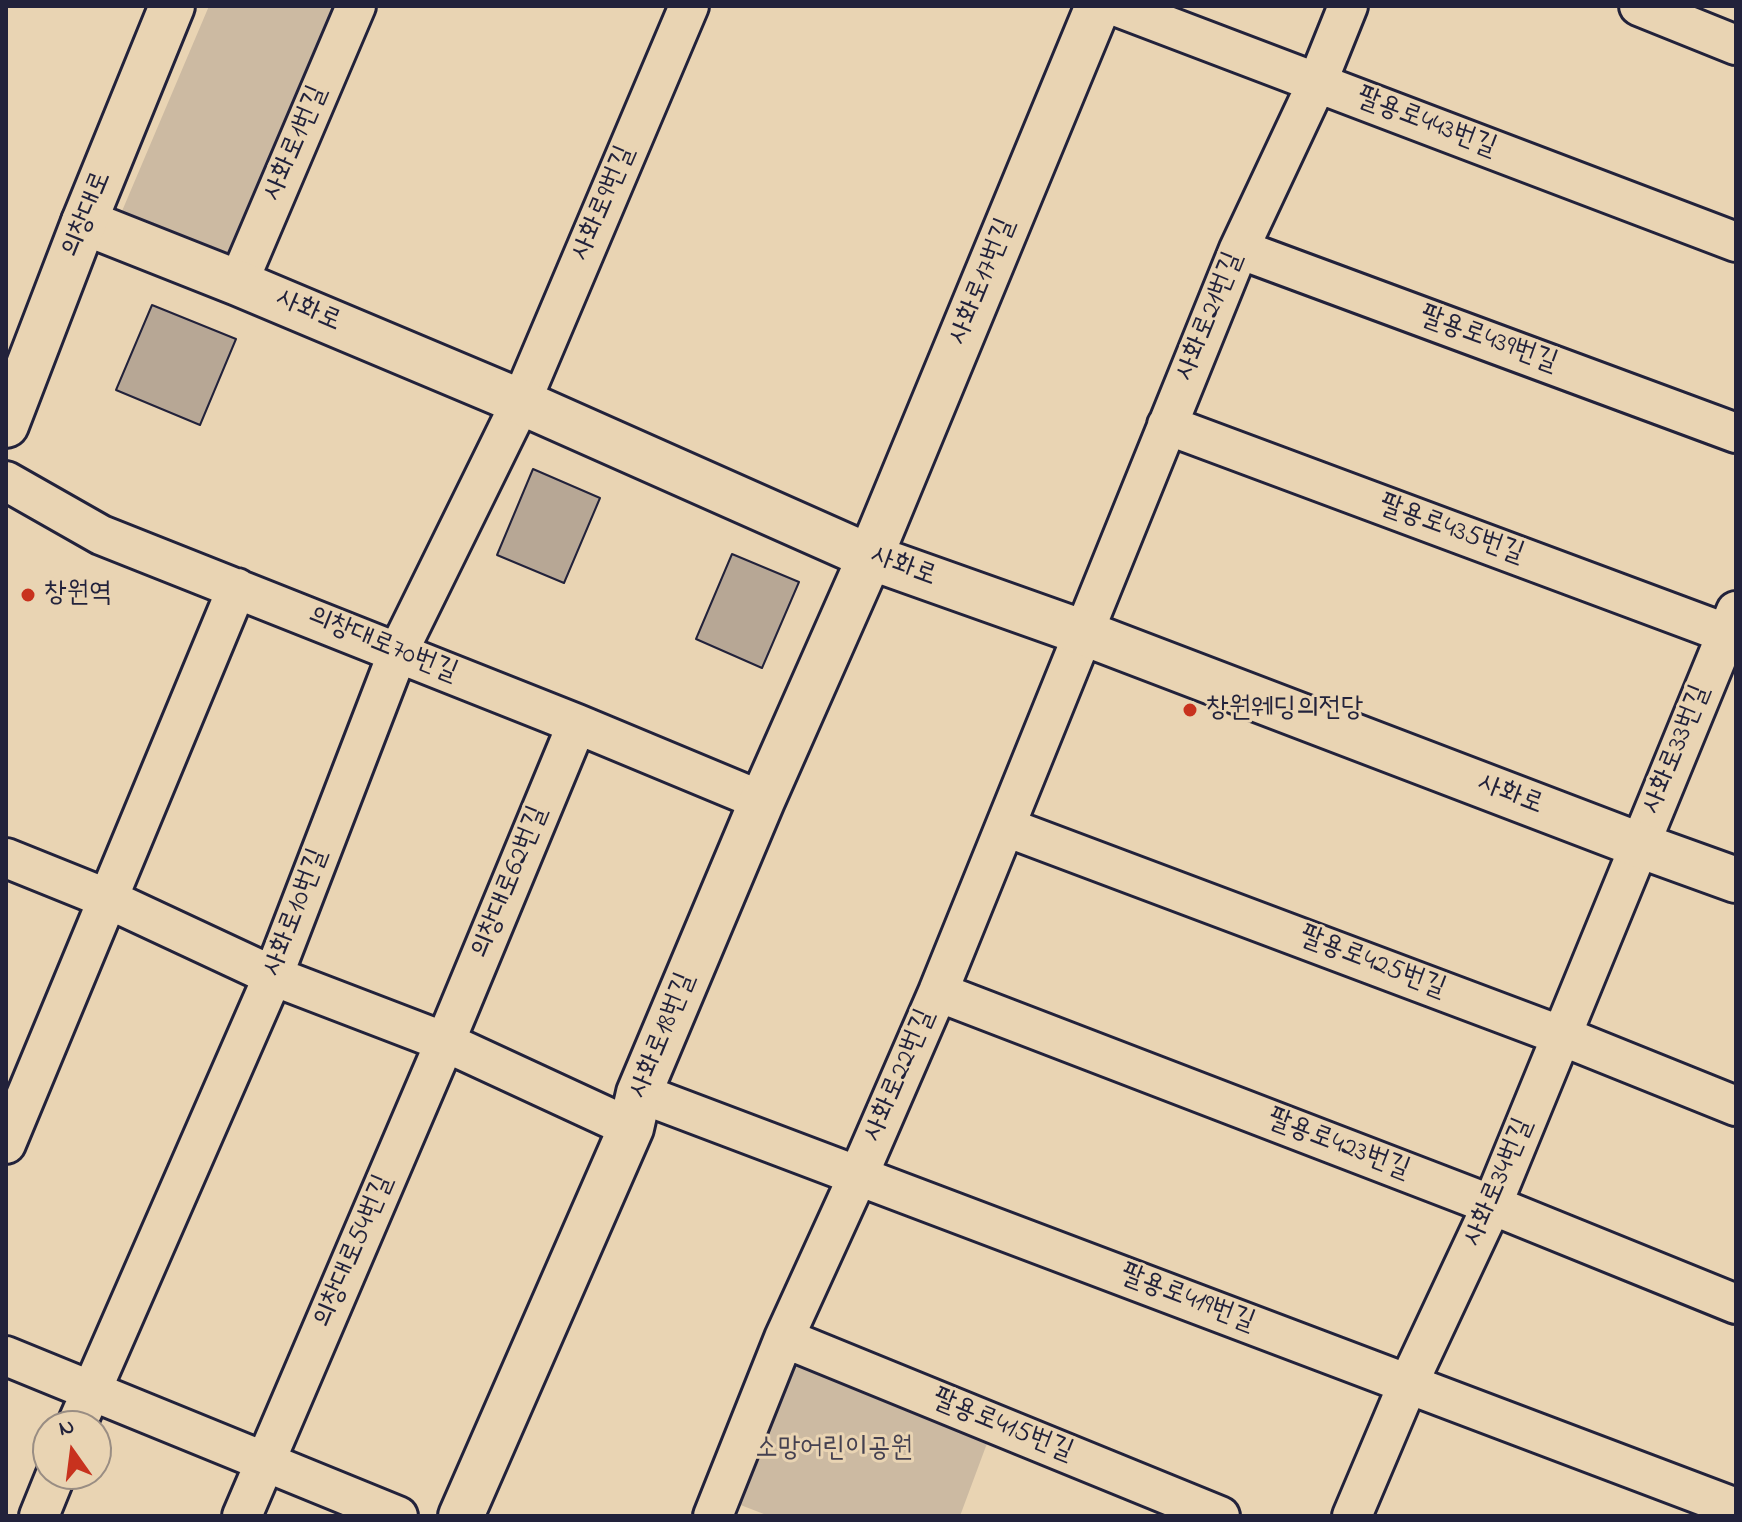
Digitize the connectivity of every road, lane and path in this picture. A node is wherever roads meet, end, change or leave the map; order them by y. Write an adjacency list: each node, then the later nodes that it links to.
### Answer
1 (172, 6): 10 (main road, 의창대로)
2 (356, 6): 13 (street, 사화로1번길)
3 (689, 6): 14 (street, 사화로9번길)
4 (1098, 6): 19 (main road, 사화로17번길)
5 (1115, 6): 9 (street, 팔용로443번길)
6 (1348, 6): 9 (street, 사화로21번길)
7 (1639, 6): 8 (street)
8 (1736, 45)
9 (1317, 83): 11 (street, 팔용로443번길); 12 (street, 사화로21번길)
10 (84, 222): 13 (main road, 사화로); 15 (main road, 의창대로)
11 (1736, 242)
12 (1239, 249): 16 (street, 사화로21번길); 17 (street, 팔용로439번길)
13 (238, 283): 14 (main road, 사화로)
14 (521, 402): 19 (main road, 사화로); 23 (street, 사화로10번길)
15 (6, 425)
16 (1167, 425): 21 (street, 팔용로435번길); 22 (street, 사화로21번길)
17 (1736, 433)
18 (6, 481): 20 (street, 의창대로70번길)
19 (870, 557): 22 (main road, 사화로); 25 (main road, 사화로18번길)
20 (237, 588): 23 (street, 의창대로70번길); 30 (street)
21 (1733, 627): 27 (street, 사화로33번길)
22 (1084, 633): 26 (street, 사화로22번길); 27 (main road, 사화로)
23 (398, 652): 24 (street, 의창대로70번길); 31 (street, 사화로10번길)
24 (577, 724): 25 (street, 의창대로70번길); 34 (street, 의창대로62번길)
25 (762, 801): 36 (main road, 사화로18번길)
26 (1006, 827): 32 (street, 사화로22번길); 33 (street, 팔용로425번길)
27 (1639, 845): 29 (main road, 사화로); 33 (street, 사화로34번길)
28 (6, 858): 30 (street)
29 (1736, 880)
30 (108, 899): 31 (street); 37 (street)
31 (273, 976): 34 (street); 44 (street, 사화로10번길)
32 (938, 992): 38 (street, 사화로22번길); 39 (street, 팔용로423번길)
33 (1562, 1036): 35 (street, 팔용로425번길); 39 (street, 사화로34번길)
34 (445, 1042): 36 (street); 46 (street, 의창대로54번길)
35 (1736, 1106)
36 (635, 1110): 38 (street, 팔용로419번길); 52 (main road, 사화로18번길)
37 (6, 1144)
38 (858, 1176): 41 (street, 사화로22번길); 43 (street, 팔용로419번길)
39 (1492, 1205): 40 (street, 팔용로423번길); 43 (street, 사화로34번길)
40 (1736, 1304)
41 (784, 1338): 53 (street, 사화로22번길); 54 (street, 팔용로415번길)
42 (6, 1356): 44 (street)
43 (1408, 1384): 48 (street, 팔용로419번길); 55 (street, 사화로34번길)
44 (90, 1391): 45 (street, 사화로10번길); 46 (street)
45 (82, 1410)
46 (265, 1462): 50 (street, 의창대로54번길); 51 (street)
47 (50, 1490): 49 (street)
48 (1736, 1508)
49 (39, 1516)
50 (242, 1516)
51 (398, 1516)
52 (461, 1516)
53 (713, 1516)
54 (1220, 1516)
55 (1352, 1516)

